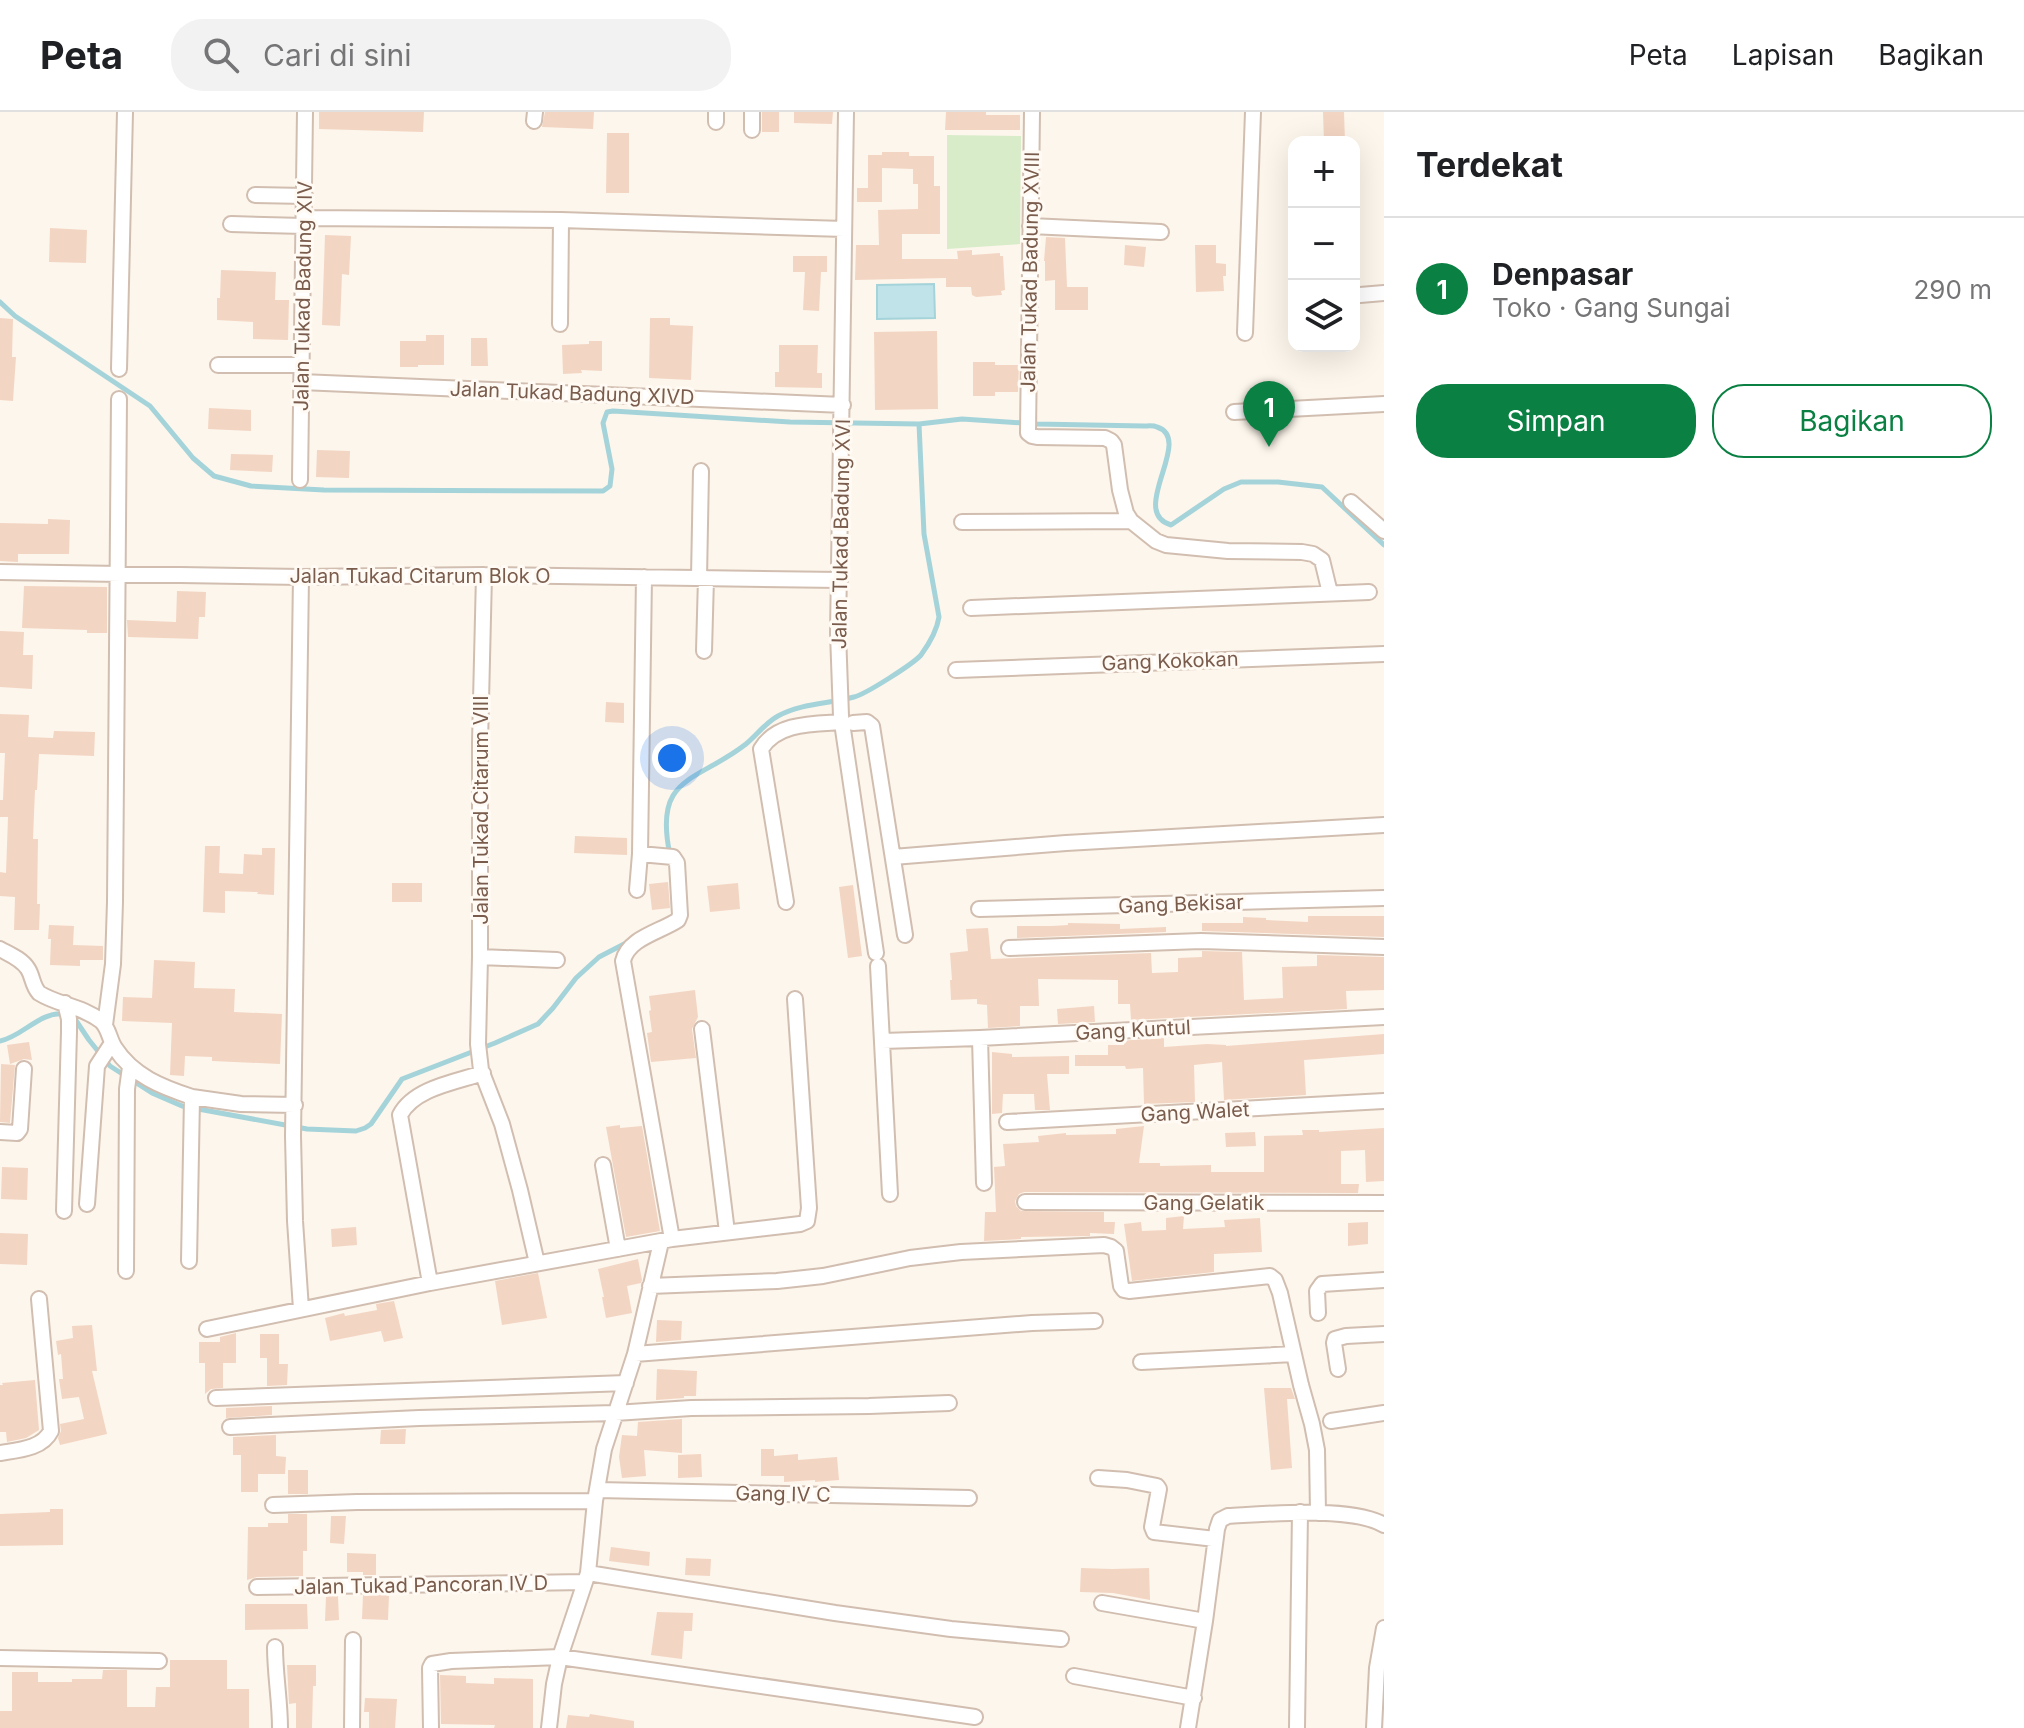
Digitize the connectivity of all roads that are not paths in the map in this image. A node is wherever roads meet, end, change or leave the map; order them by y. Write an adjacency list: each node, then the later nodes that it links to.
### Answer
1 (125, 112): 22 (street)
2 (305, 112): 9 (street, Jalan Tukad Badung XIV)
3 (752, 112): 7 (street)
4 (846, 112): 14 (street, Jalan Tukad Badung XVI)
5 (1032, 112): 13 (street, Jalan Tukad Badung XVIII)
6 (1253, 112): 19 (street)
7 (752, 130)
8 (255, 195): 9 (street)
9 (305, 196): 11 (street, Jalan Tukad Badung XIV)
10 (561, 220): 11 (street); 14 (street); 18 (street)
11 (304, 222): 12 (street); 21 (street, Jalan Tukad Badung XIV)
12 (231, 224)
13 (1030, 226): 15 (street); 31 (street, Jalan Tukad Badung XVIII)
14 (844, 229): 26 (street, Jalan Tukad Badung XVI)
15 (1161, 232)
16 (1384, 293): 17 (street)
17 (1360, 295)
18 (560, 324)
19 (1245, 333)
20 (218, 365): 21 (street)
21 (301, 365): 23 (street, Jalan Tukad Badung XIV)
22 (119, 369)
23 (301, 382): 26 (street, Jalan Tukad Badung XIVD); 29 (street, Jalan Tukad Badung XIV)
24 (119, 399): 35 (street)
25 (1384, 404): 27 (street)
26 (843, 410): 40 (street, Jalan Tukad Badung XVI)
27 (1234, 412)
28 (701, 471): 39 (street)
29 (300, 480)
30 (1351, 502): 33 (street)
31 (1131, 521): 32 (street); 42 (street)
32 (962, 522)
33 (1384, 531)
34 (0, 572): 35 (street, Jalan Tukad Citarum Blok O)
35 (116, 574): 37 (street, Jalan Tukad Citarum Blok O); 64 (street)
36 (484, 575): 37 (street, Jalan Tukad Citarum Blok O); 38 (street, Jalan Tukad Citarum Blok O); 59 (street, Jalan Tukad Citarum VIII)
37 (301, 577): 74 (street)
38 (644, 577): 39 (street, Jalan Tukad Citarum Blok O); 49 (street)
39 (703, 578): 40 (street, Jalan Tukad Citarum Blok O); 44 (street)
40 (840, 580): 47 (street, Jalan Tukad Badung XVI)
41 (1369, 592): 42 (street)
42 (1330, 593): 43 (street)
43 (971, 608)
44 (704, 651)
45 (1384, 654): 46 (street, Gang Kokokan)
46 (956, 670)
47 (845, 720): 50 (street); 53 (street); 67 (street, Jalan Tukad Badung XVI)
48 (1384, 825): 50 (street)
49 (647, 855): 51 (street); 85 (street)
50 (893, 857): 55 (street)
51 (637, 890)
52 (1384, 898): 54 (street, Gang Bekisar)
53 (786, 902)
54 (979, 909)
55 (905, 935)
56 (1384, 947): 57 (street)
57 (1009, 948)
58 (0, 949): 62 (street)
59 (480, 957): 60 (street); 71 (street, Jalan Tukad Citarum VIII)
60 (557, 960)
61 (795, 999): 84 (street)
62 (67, 1010): 64 (street); 83 (street)
63 (1384, 1017): 66 (street, Gang Kuntul)
64 (105, 1025): 68 (street)
65 (702, 1029): 84 (street)
66 (980, 1038): 67 (street, Gang Kuntul); 78 (street)
67 (882, 1041): 79 (street, Jalan Tukad Badung XVI)
68 (110, 1044): 69 (street); 82 (street)
69 (130, 1068): 72 (street); 89 (street)
70 (24, 1069): 76 (street)
71 (482, 1072): 88 (street, Jalan Tukad Citarum VIII); 91 (street)
72 (192, 1099): 74 (street); 87 (street)
73 (1384, 1101): 75 (street, Gang Walet)
74 (294, 1109): 94 (street)
75 (1007, 1122)
76 (0, 1132)
77 (603, 1165): 86 (street)
78 (984, 1183)
79 (890, 1194)
80 (1025, 1202): 81 (street, Gang Gelatik)
81 (1384, 1203)
82 (87, 1204)
83 (64, 1211)
84 (727, 1232): 85 (street)
85 (667, 1240): 86 (street); 92 (street)
86 (618, 1249): 88 (street)
87 (189, 1261)
88 (537, 1263): 91 (street)
89 (126, 1271)
90 (1384, 1280): 95 (street)
91 (430, 1283): 94 (street)
92 (650, 1286): 99 (street); 100 (street)
93 (39, 1299): 110 (street)
94 (301, 1309): 97 (street)
95 (1318, 1313)
96 (1095, 1321): 99 (street)
97 (207, 1329)
98 (1384, 1334): 102 (street)
99 (635, 1354): 103 (street)
100 (1294, 1354): 101 (street); 116 (street)
101 (1141, 1362)
102 (1338, 1369)
103 (626, 1383): 104 (street); 106 (street)
104 (216, 1398)
105 (949, 1403): 106 (street)
106 (615, 1413): 109 (street); 112 (street)
107 (1384, 1413): 108 (street)
108 (1331, 1421)
109 (230, 1427)
110 (0, 1453)
111 (1098, 1478): 118 (street)
112 (596, 1496): 113 (street, Gang IV C); 114 (street, Gang IV C); 119 (street)
113 (969, 1498)
114 (273, 1505)
115 (1300, 1512): 116 (street); 118 (street); 139 (street)
116 (1318, 1513): 117 (street)
117 (1384, 1525)
118 (1215, 1539): 122 (street)
119 (586, 1578): 120 (street, Jalan Tukad Pancoran IV D); 124 (street, Jalan Tukad Pancoran IV D); 127 (street)
120 (257, 1587)
121 (1102, 1603): 122 (street)
122 (1205, 1621): 131 (street)
123 (1384, 1628): 133 (street)
124 (1061, 1639)
125 (353, 1640): 135 (street)
126 (275, 1647): 134 (street)
127 (560, 1657): 132 (street); 136 (street); 137 (street)
128 (0, 1658): 129 (street)
129 (159, 1661)
130 (1074, 1676): 131 (street)
131 (1194, 1698): 138 (street)
132 (975, 1717)
133 (1377, 1724)
134 (280, 1728)
135 (352, 1728)
136 (431, 1728)
137 (549, 1728)
138 (1188, 1728)
139 (1297, 1728)

